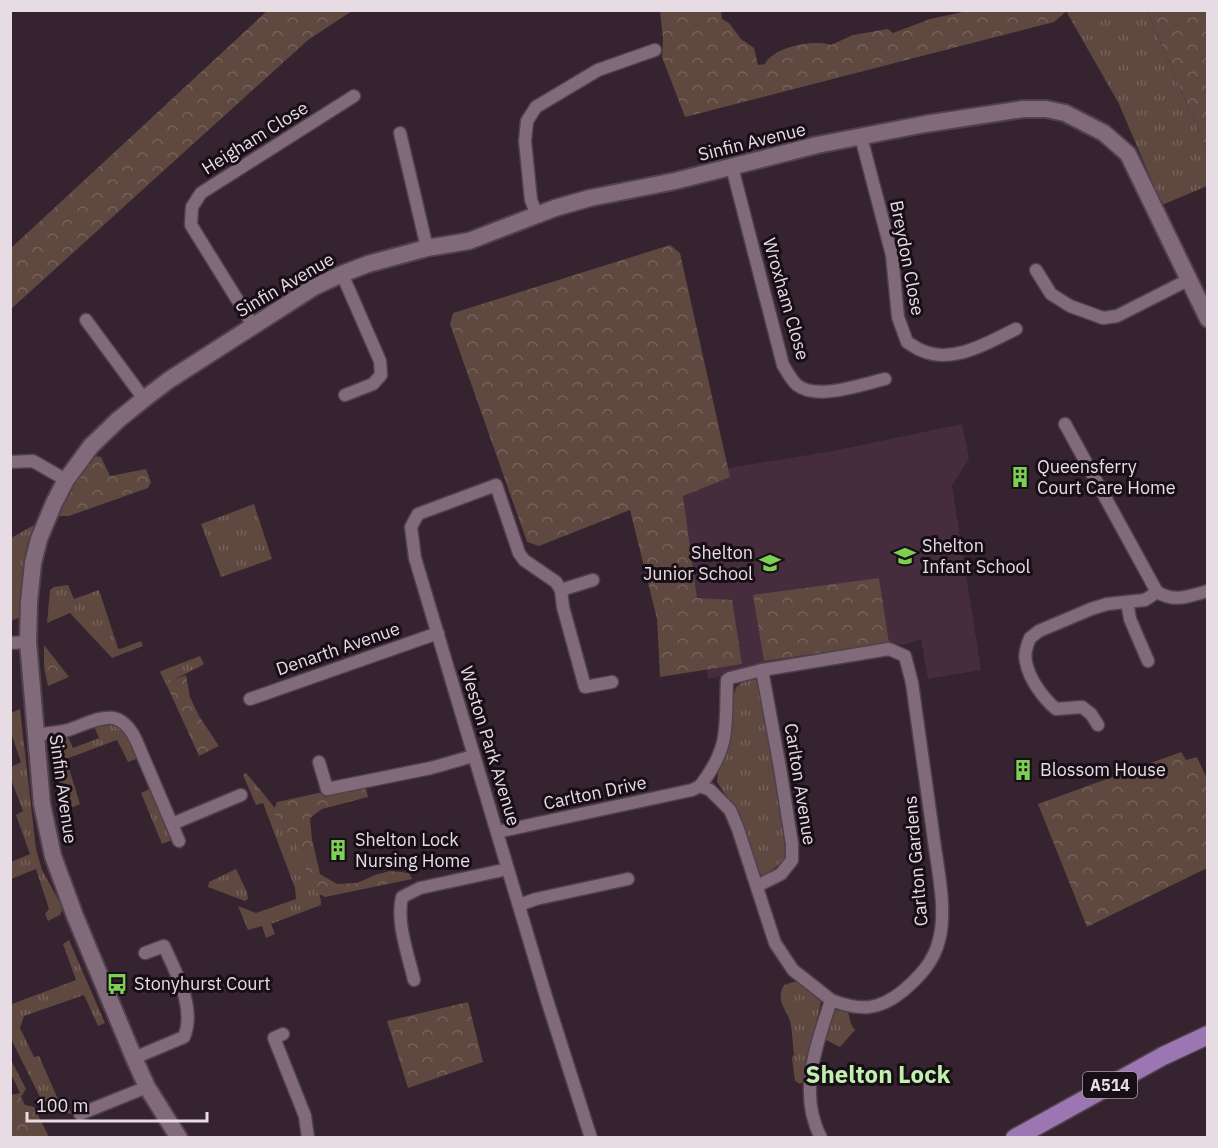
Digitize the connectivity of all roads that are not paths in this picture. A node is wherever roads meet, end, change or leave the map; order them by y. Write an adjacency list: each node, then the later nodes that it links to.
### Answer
1 (655, 50): 8 (street)
2 (354, 96): 4 (street, Heigham Close)
3 (327, 98): 4 (street, Heigham Close)
4 (335, 108): 15 (street, Heigham Close)
5 (400, 132): 9 (street)
6 (861, 137): 7 (street, Sinfin Avenue); 12 (street, Sinfin Avenue); 16 (street, Breydon Close)
7 (732, 167): 8 (street, Sinfin Avenue); 17 (street, Wroxham Close)
8 (537, 215): 9 (street, Sinfin Avenue)
9 (428, 248): 11 (street, Sinfin Avenue)
10 (1036, 270): 12 (street)
11 (342, 274): 15 (street, Sinfin Avenue); 18 (street)
12 (1188, 280): 13 (street, Sinfin Avenue)
13 (1208, 319)
14 (86, 320): 19 (street)
15 (253, 325): 19 (street, Sinfin Avenue)
16 (1016, 328)
17 (885, 380)
18 (345, 395)
19 (144, 399): 22 (street, Sinfin Avenue)
20 (1065, 424): 26 (street)
21 (10, 462): 22 (street)
22 (66, 480): 29 (street, Sinfin Avenue)
23 (593, 580): 24 (street)
24 (561, 590): 28 (street, Weston Park Avenue); 33 (street)
25 (1208, 591): 26 (street)
26 (1157, 592): 27 (street)
27 (1128, 602): 31 (street); 35 (street)
28 (438, 633): 34 (street, Denarth Avenue); 37 (street, Weston Park Avenue)
29 (28, 642): 30 (street); 36 (street, Sinfin Avenue)
30 (10, 643)
31 (1148, 661)
32 (762, 670): 39 (street); 46 (street, Carlton Avenue); 50 (street, Carlton Gardens)
33 (612, 682)
34 (250, 699)
35 (1098, 726)
36 (35, 735): 41 (street); 53 (street, Sinfin Avenue)
37 (473, 756): 38 (street); 42 (street, Weston Park Avenue)
38 (319, 762)
39 (700, 786): 42 (street, Carlton Drive); 46 (street)
40 (242, 795): 41 (street)
41 (172, 824): 43 (street)
42 (497, 832): 44 (street, Weston Park Avenue)
43 (179, 841)
44 (508, 869): 47 (street, Weston Park Avenue); 49 (street)
45 (628, 879): 47 (street)
46 (757, 886): 50 (street)
47 (519, 905): 58 (street, Weston Park Avenue)
48 (145, 953): 53 (street)
49 (414, 980)
50 (831, 1000): 59 (street)
51 (283, 1034): 57 (street)
52 (1208, 1035): 60 (main road, A514)
53 (134, 1058): 54 (street, Sinfin Avenue)
54 (147, 1087): 55 (street); 56 (street, Sinfin Avenue)
55 (80, 1114)
56 (178, 1137)
57 (308, 1137)
58 (591, 1137)
59 (821, 1137)
60 (1014, 1137)

